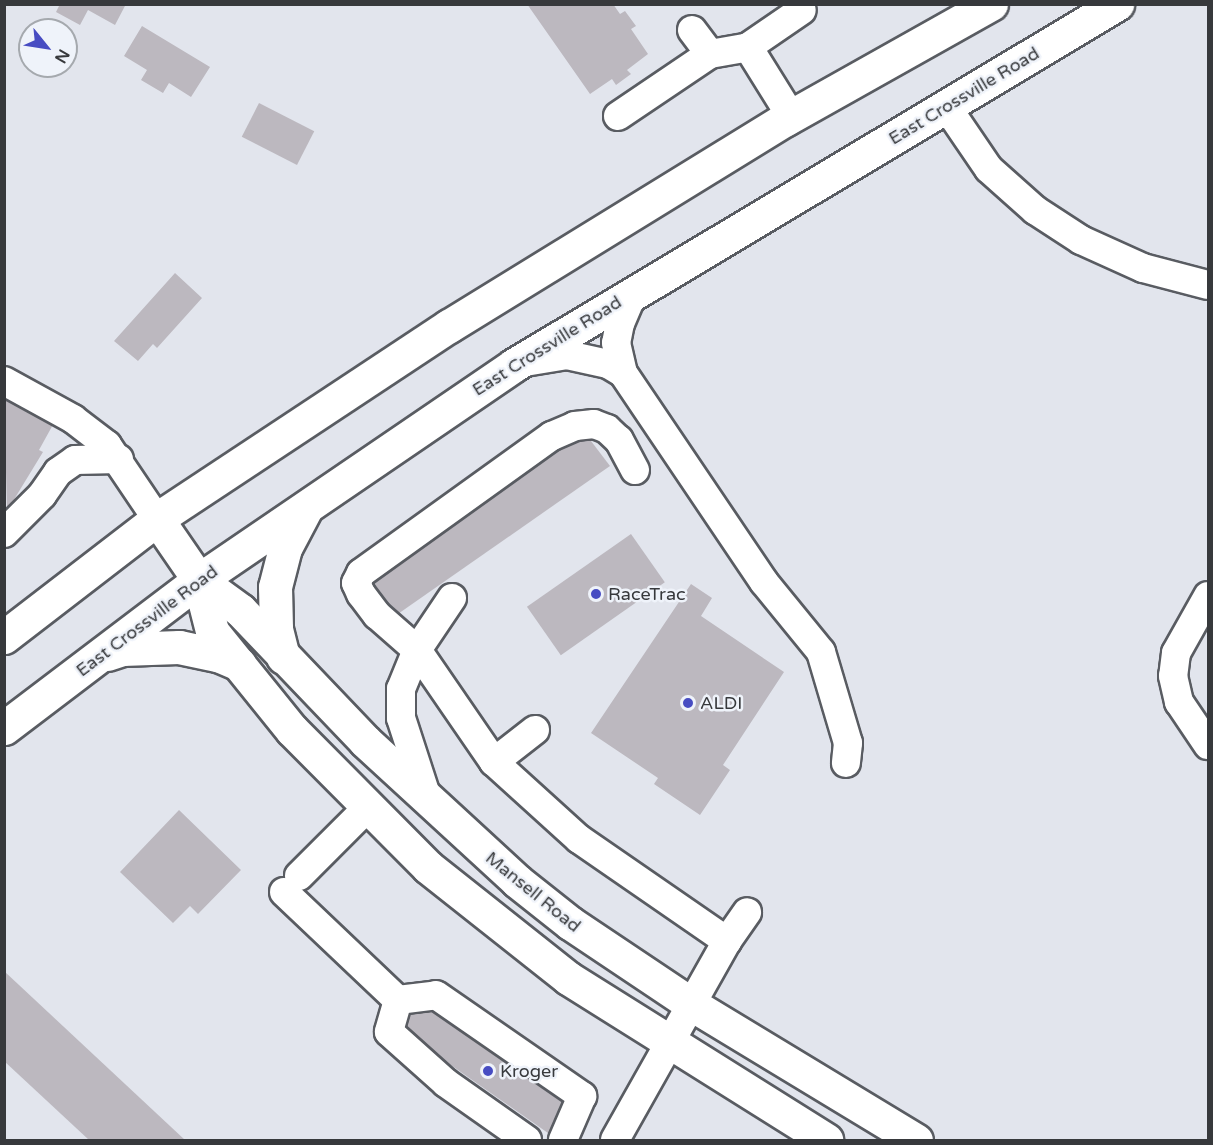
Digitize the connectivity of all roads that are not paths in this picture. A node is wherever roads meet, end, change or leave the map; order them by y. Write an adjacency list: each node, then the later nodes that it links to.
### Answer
1 (991, 4): 9 (main road)
2 (1116, 4): 7 (main road, East Crossville Road)
3 (784, 13): 5 (street)
4 (692, 30): 6 (street)
5 (748, 47): 6 (street); 9 (street)
6 (710, 54): 8 (street)
7 (946, 106): 10 (street); 11 (main road, East Crossville Road)
8 (618, 116)
9 (791, 116): 18 (main road)
10 (1209, 285)
11 (633, 293): 12 (main road, East Crossville Road); 13 (street)
12 (514, 365): 13 (street); 17 (main road, East Crossville Road)
13 (623, 373): 32 (street)
14 (4, 381): 15 (street)
15 (118, 459): 18 (street); 19 (street)
16 (634, 470): 24 (street)
17 (308, 505): 20 (main road, East Crossville Road); 26 (main road)
18 (157, 519): 20 (main road, Mansell Road); 23 (main road)
19 (4, 532)
20 (199, 580): 25 (main road, East Crossville Road); 26 (main road, Mansell Road); 27 (main road, Mansell Road)
21 (1209, 596): 30 (street)
22 (452, 598): 24 (street)
23 (4, 637)
24 (417, 650): 31 (street); 33 (street)
25 (99, 657): 27 (main road); 28 (main road, East Crossville Road)
26 (283, 657): 33 (main road, Mansell Road)
27 (239, 664): 34 (main road, Mansell Road)
28 (4, 728)
29 (535, 730): 31 (street)
30 (1209, 746)
31 (494, 762): 36 (street)
32 (846, 763)
33 (429, 802): 38 (main road, Mansell Road)
34 (367, 808): 37 (street); 39 (main road, Mansell Road)
35 (747, 912): 36 (street)
36 (727, 941): 38 (street)
37 (399, 1000): 40 (street); 41 (street)
38 (691, 1004): 39 (street); 44 (main road, Mansell Road)
39 (670, 1044): 42 (street); 43 (main road, Mansell Road)
40 (527, 1140)
41 (563, 1140)
42 (615, 1140)
43 (826, 1140)
44 (916, 1140)

